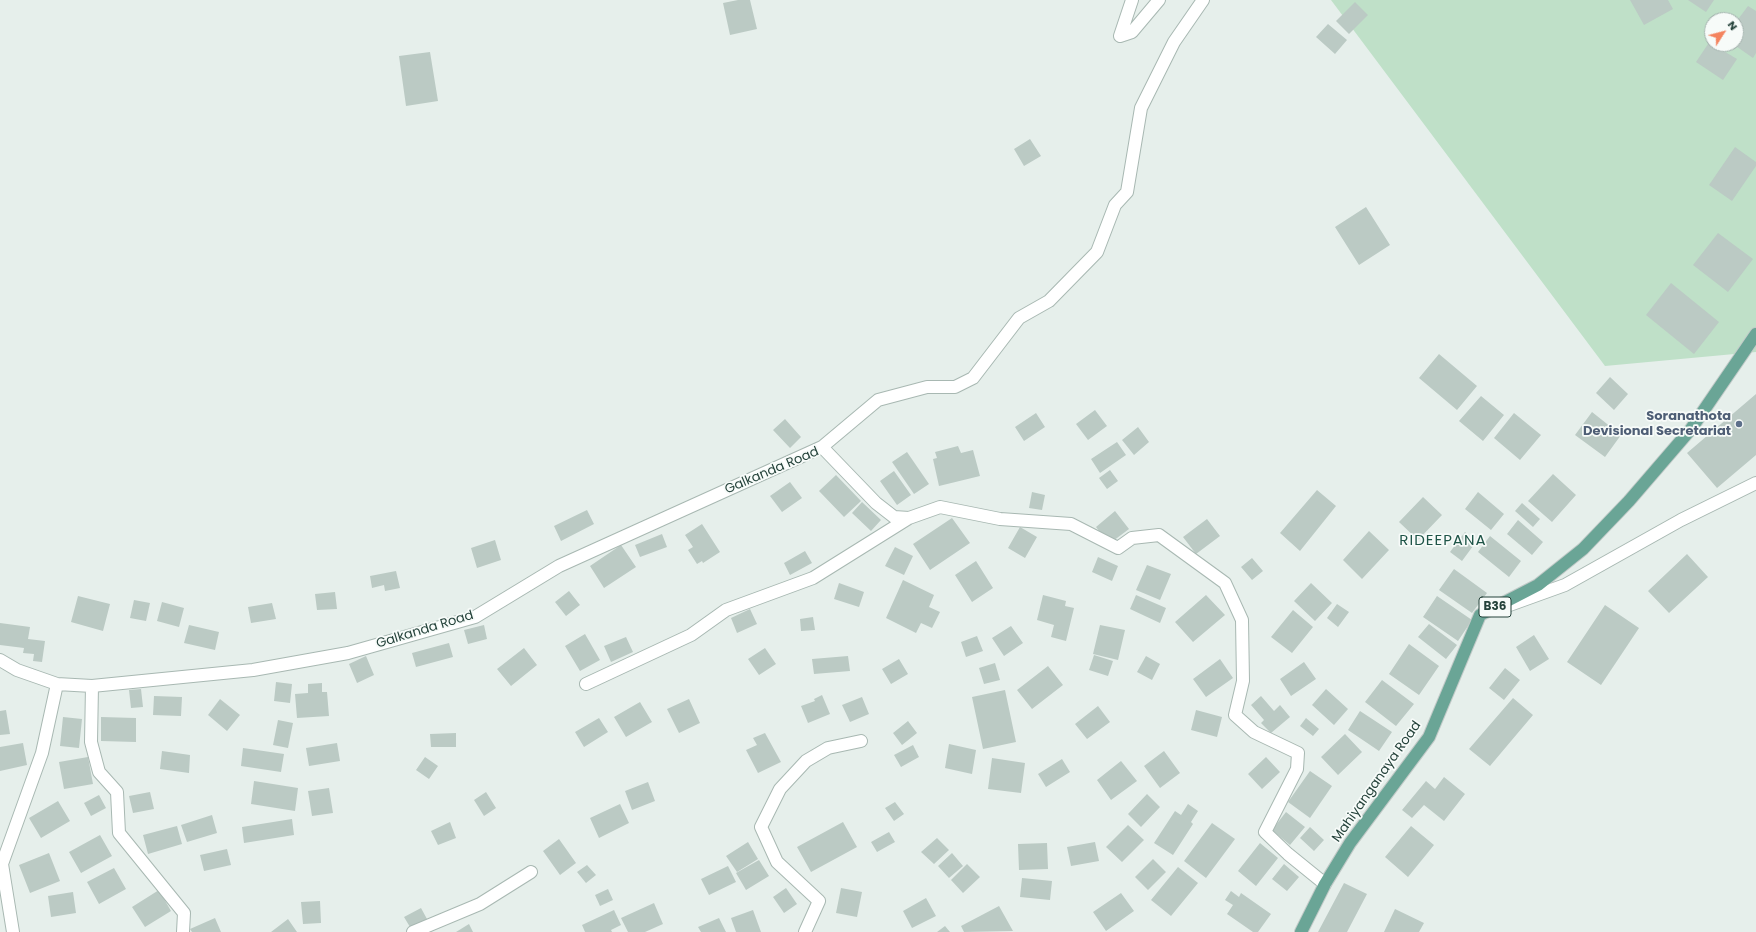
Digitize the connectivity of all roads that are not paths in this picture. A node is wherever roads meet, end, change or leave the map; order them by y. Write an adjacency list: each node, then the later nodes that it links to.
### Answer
1 (1132, 0): 2 (street)
2 (1159, 0)
3 (1202, 0): 5 (street)
4 (1756, 334): 8 (main road, B36)
5 (822, 447): 7 (street, Galkanda Road); 12 (street, Galkanda Road)
6 (1756, 484): 8 (street)
7 (909, 518): 11 (street); 15 (street)
8 (1480, 615): 15 (main road, Mahiyanganaya Road / B36)
9 (0, 660): 10 (street, Galkanda Road)
10 (57, 684): 12 (street, Galkanda Road); 16 (street)
11 (586, 684)
12 (92, 686): 17 (street)
13 (861, 741): 19 (street)
14 (531, 872): 18 (street)
15 (1324, 884): 20 (main road, Mahiyanganaya Road / B36)
16 (13, 932)
17 (183, 932)
18 (413, 932)
19 (805, 932)
20 (1301, 932)

